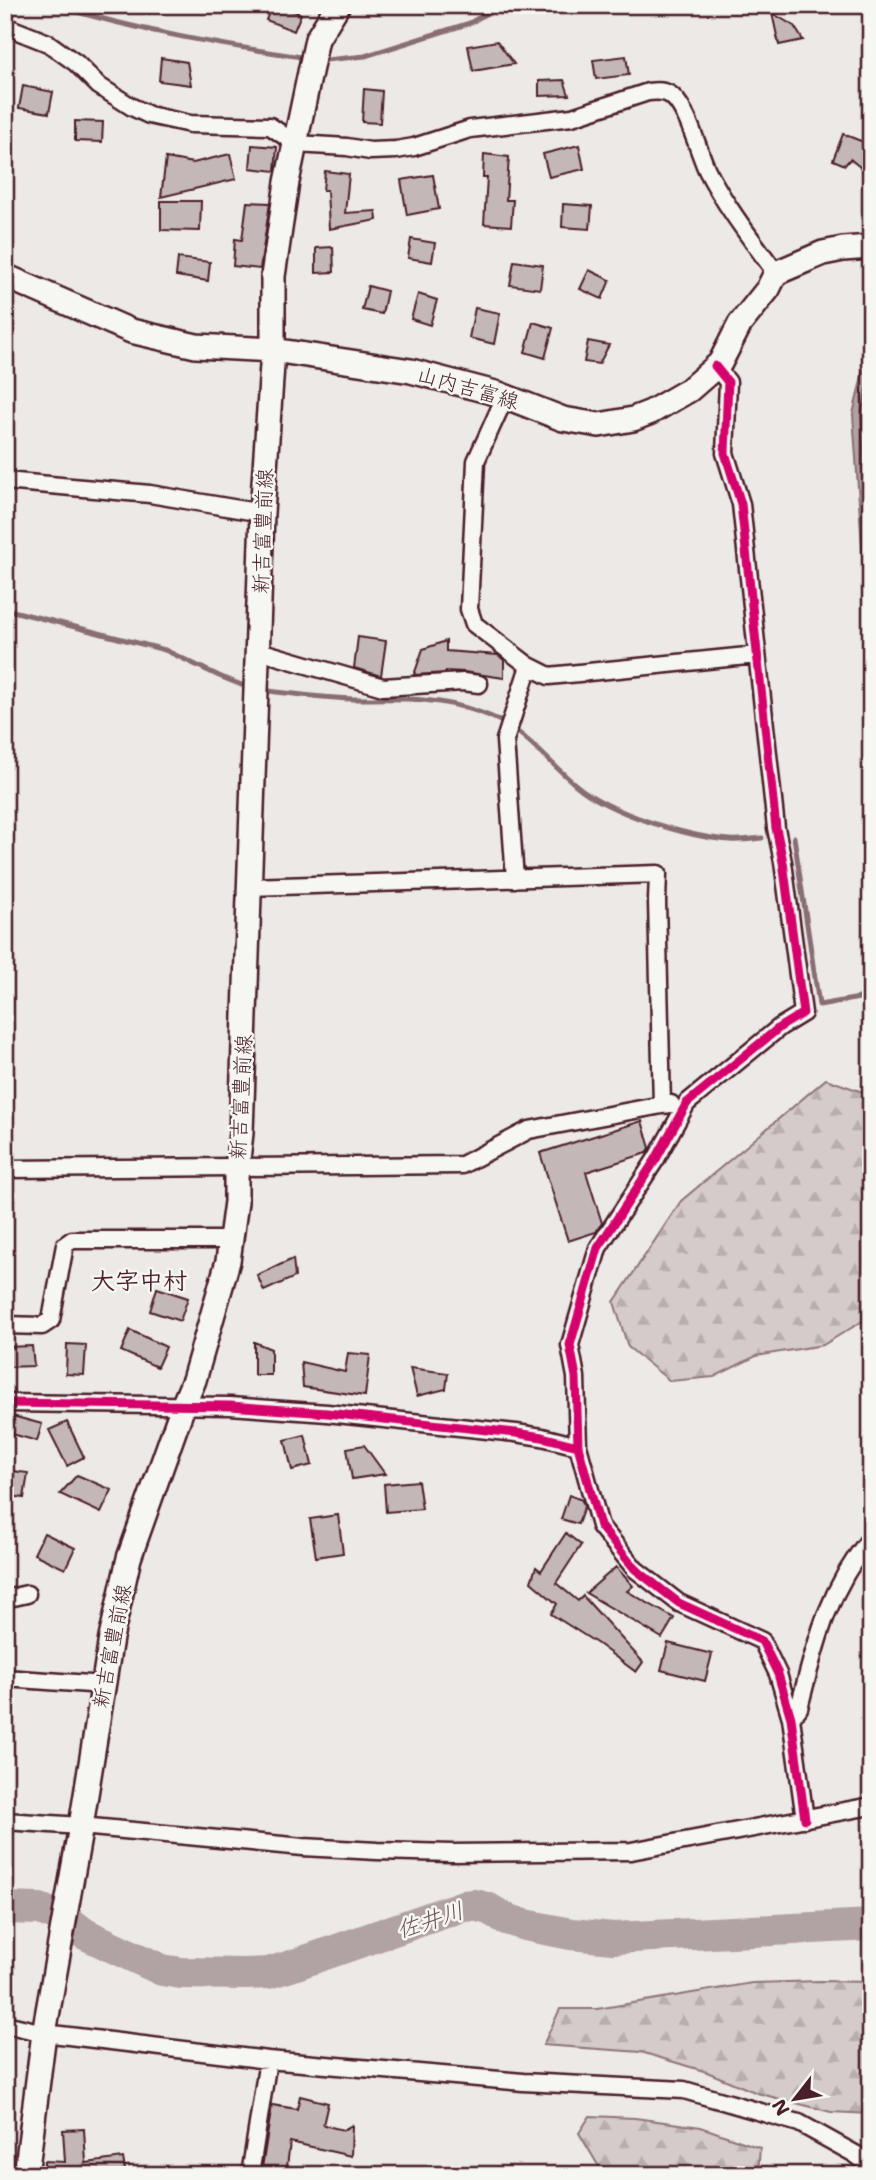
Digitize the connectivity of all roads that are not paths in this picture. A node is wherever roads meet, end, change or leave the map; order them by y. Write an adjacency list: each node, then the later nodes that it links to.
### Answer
1 (338, 5): 3 (main road, 新吉富豊前線)
2 (5, 26): 3 (street)
3 (296, 144): 5 (street); 7 (main road, 新吉富豊前線)
4 (871, 247): 5 (main road)
5 (776, 273): 8 (main road, 山内吉富線)
6 (5, 276): 7 (main road, 山内吉富線)
7 (273, 350): 9 (main road, 山内吉富線); 11 (main road, 新吉富豊前線)
8 (716, 366): 9 (main road, 山内吉富線); 13 (street)
9 (505, 397): 14 (street)
10 (5, 481): 11 (street)
11 (262, 513): 12 (main road, 新吉富豊前線)
12 (258, 651): 15 (street); 17 (main road, 新吉富豊前線)
13 (757, 655): 14 (street); 18 (street)
14 (529, 666): 16 (street)
15 (479, 684)
16 (515, 879): 17 (street); 19 (street)
17 (249, 887): 20 (main road, 新吉富豊前線)
18 (687, 1102): 19 (street); 26 (street)
19 (662, 1105): 20 (street)
20 (237, 1167): 21 (street); 22 (main road, 新吉富豊前線)
21 (5, 1169)
22 (230, 1240): 23 (street); 25 (main road, 新吉富豊前線)
23 (5, 1325)
24 (5, 1403): 25 (street)
25 (183, 1406): 26 (street); 31 (main road, 新吉富豊前線)
26 (578, 1446): 32 (street)
27 (871, 1537): 32 (street)
28 (27, 1594): 29 (street)
29 (5, 1599)
30 (5, 1678): 31 (street)
31 (104, 1685): 36 (main road, 新吉富豊前線)
32 (791, 1718): 34 (street)
33 (871, 1806): 34 (street)
34 (805, 1819): 36 (street)
35 (5, 1821): 36 (street)
36 (81, 1826): 38 (main road, 新吉富豊前線)
37 (5, 2024): 38 (street)
38 (44, 2033): 39 (street); 41 (main road, 新吉富豊前線)
39 (268, 2060): 40 (street); 42 (street)
40 (871, 2166)
41 (26, 2175)
42 (250, 2175)

